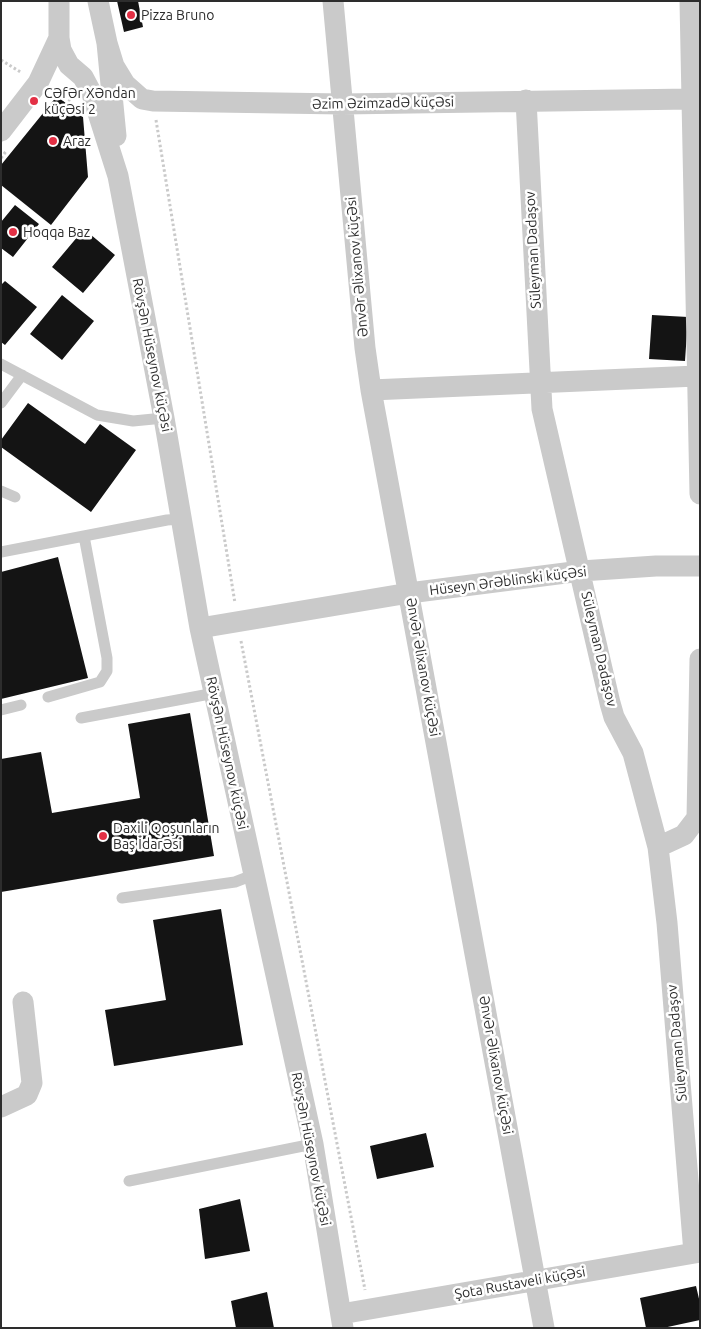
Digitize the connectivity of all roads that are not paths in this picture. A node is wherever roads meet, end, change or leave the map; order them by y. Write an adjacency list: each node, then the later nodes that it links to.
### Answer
1 (59, 1): 5 (street)
2 (98, 1): 6 (street)
3 (333, 1): 11 (street, Ənvər Əlixanov küçəsi)
4 (690, 1): 9 (street)
5 (58, 38): 7 (street); 8 (street)
6 (107, 44): 7 (street); 11 (street, Əzim Əzimzadə küçəsi); 13 (street)
7 (79, 73): 8 (street); 13 (street)
8 (31, 79): 12 (street)
9 (692, 99): 10 (street, Əzim Əzimzadə küçəsi); 16 (street)
10 (526, 100): 11 (street, Əzim Əzimzadə küçəsi); 17 (street, Süleyman Dadaşov)
11 (342, 104): 18 (street, Ənvər Əlixanov küçəsi)
12 (1, 131)
13 (118, 176): 20 (street, Rövşən Hüseynov küçəsi)
14 (1, 364): 15 (lane)
15 (22, 375): 19 (lane); 20 (lane)
16 (697, 376): 17 (street); 22 (street)
17 (540, 385): 18 (street); 28 (street, Süleyman Dadaşov)
18 (371, 390): 29 (street, Ənvər Əlixanov küçəsi)
19 (1, 403)
20 (164, 418): 24 (street, Rövşən Hüseynov küçəsi)
21 (1, 491): 23 (lane)
22 (700, 494)
23 (15, 497)
24 (181, 519): 25 (lane); 30 (street, Rövşən Hüseynov küçəsi)
25 (84, 536): 26 (lane); 33 (lane)
26 (1, 552)
27 (700, 566): 28 (street, Hüseyn Ərəblinski küçəsi)
28 (581, 571): 29 (street, Hüseyn Ərəblinski küçəsi); 37 (street, Süleyman Dadaşov)
29 (409, 593): 30 (street, Hüseyn Ərəblinski küçəsi); 45 (street, Ənvər Əlixanov küçəsi)
30 (200, 628): 32 (street, Rövşən Hüseynov küçəsi)
31 (700, 659): 37 (street)
32 (215, 693): 36 (lane); 38 (street, Rövşən Hüseynov küçəsi)
33 (48, 697)
34 (21, 705): 35 (lane)
35 (1, 710)
36 (81, 718)
37 (658, 847): 44 (street, Süleyman Dadaşov)
38 (253, 875): 39 (lane); 42 (street, Rövşən Hüseynov küçəsi)
39 (122, 898)
40 (23, 1002): 41 (street)
41 (1, 1108)
42 (313, 1144): 43 (lane); 46 (street, Rövşən Hüseynov küçəsi)
43 (129, 1181)
44 (697, 1252): 45 (street, Şota Rustaveli küçəsi)
45 (535, 1280): 46 (street, Şota Rustaveli küçəsi); 47 (street, Ənvər Əlixanov küçəsi)
46 (342, 1321)
47 (544, 1328)

